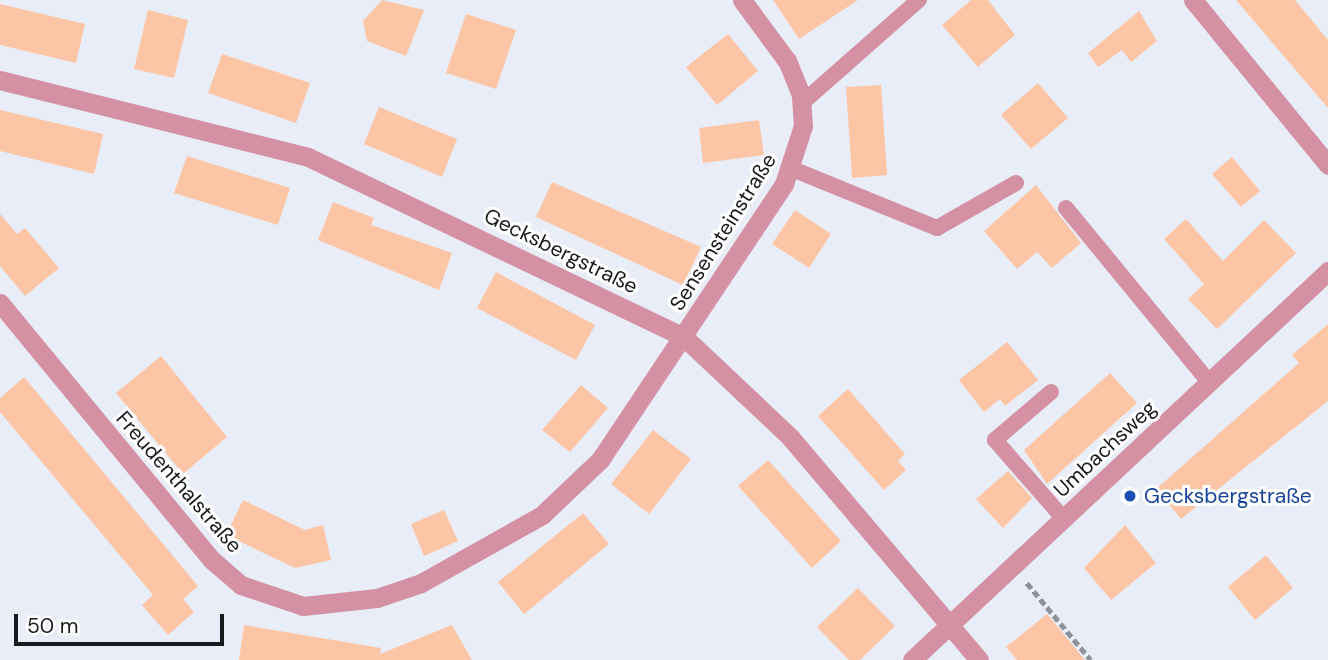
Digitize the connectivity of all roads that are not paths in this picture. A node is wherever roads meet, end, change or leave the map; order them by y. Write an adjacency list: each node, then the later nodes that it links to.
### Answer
1 (743, 0): 5 (street, Sensensteinstraße)
2 (919, 0): 5 (lane)
3 (1193, 0): 6 (street)
4 (0, 80): 12 (street, Gecksbergstraße)
5 (802, 103): 7 (street, Sensensteinstraße)
6 (1328, 165)
7 (790, 168): 8 (lane); 12 (street, Sensensteinstraße)
8 (1016, 183)
9 (1066, 208): 13 (lane)
10 (1328, 271): 13 (street, Umbachsweg)
11 (0, 303): 12 (street, Freudenthalstraße)
12 (684, 337): 16 (street, Gecksbergstraße)
13 (1210, 383): 15 (street, Umbachsweg)
14 (1051, 392): 15 (lane)
15 (1063, 519): 16 (street, Umbachsweg)
16 (950, 625): 17 (street, Umbachsweg); 18 (street, Gecksbergstraße)
17 (912, 660)
18 (979, 660)

